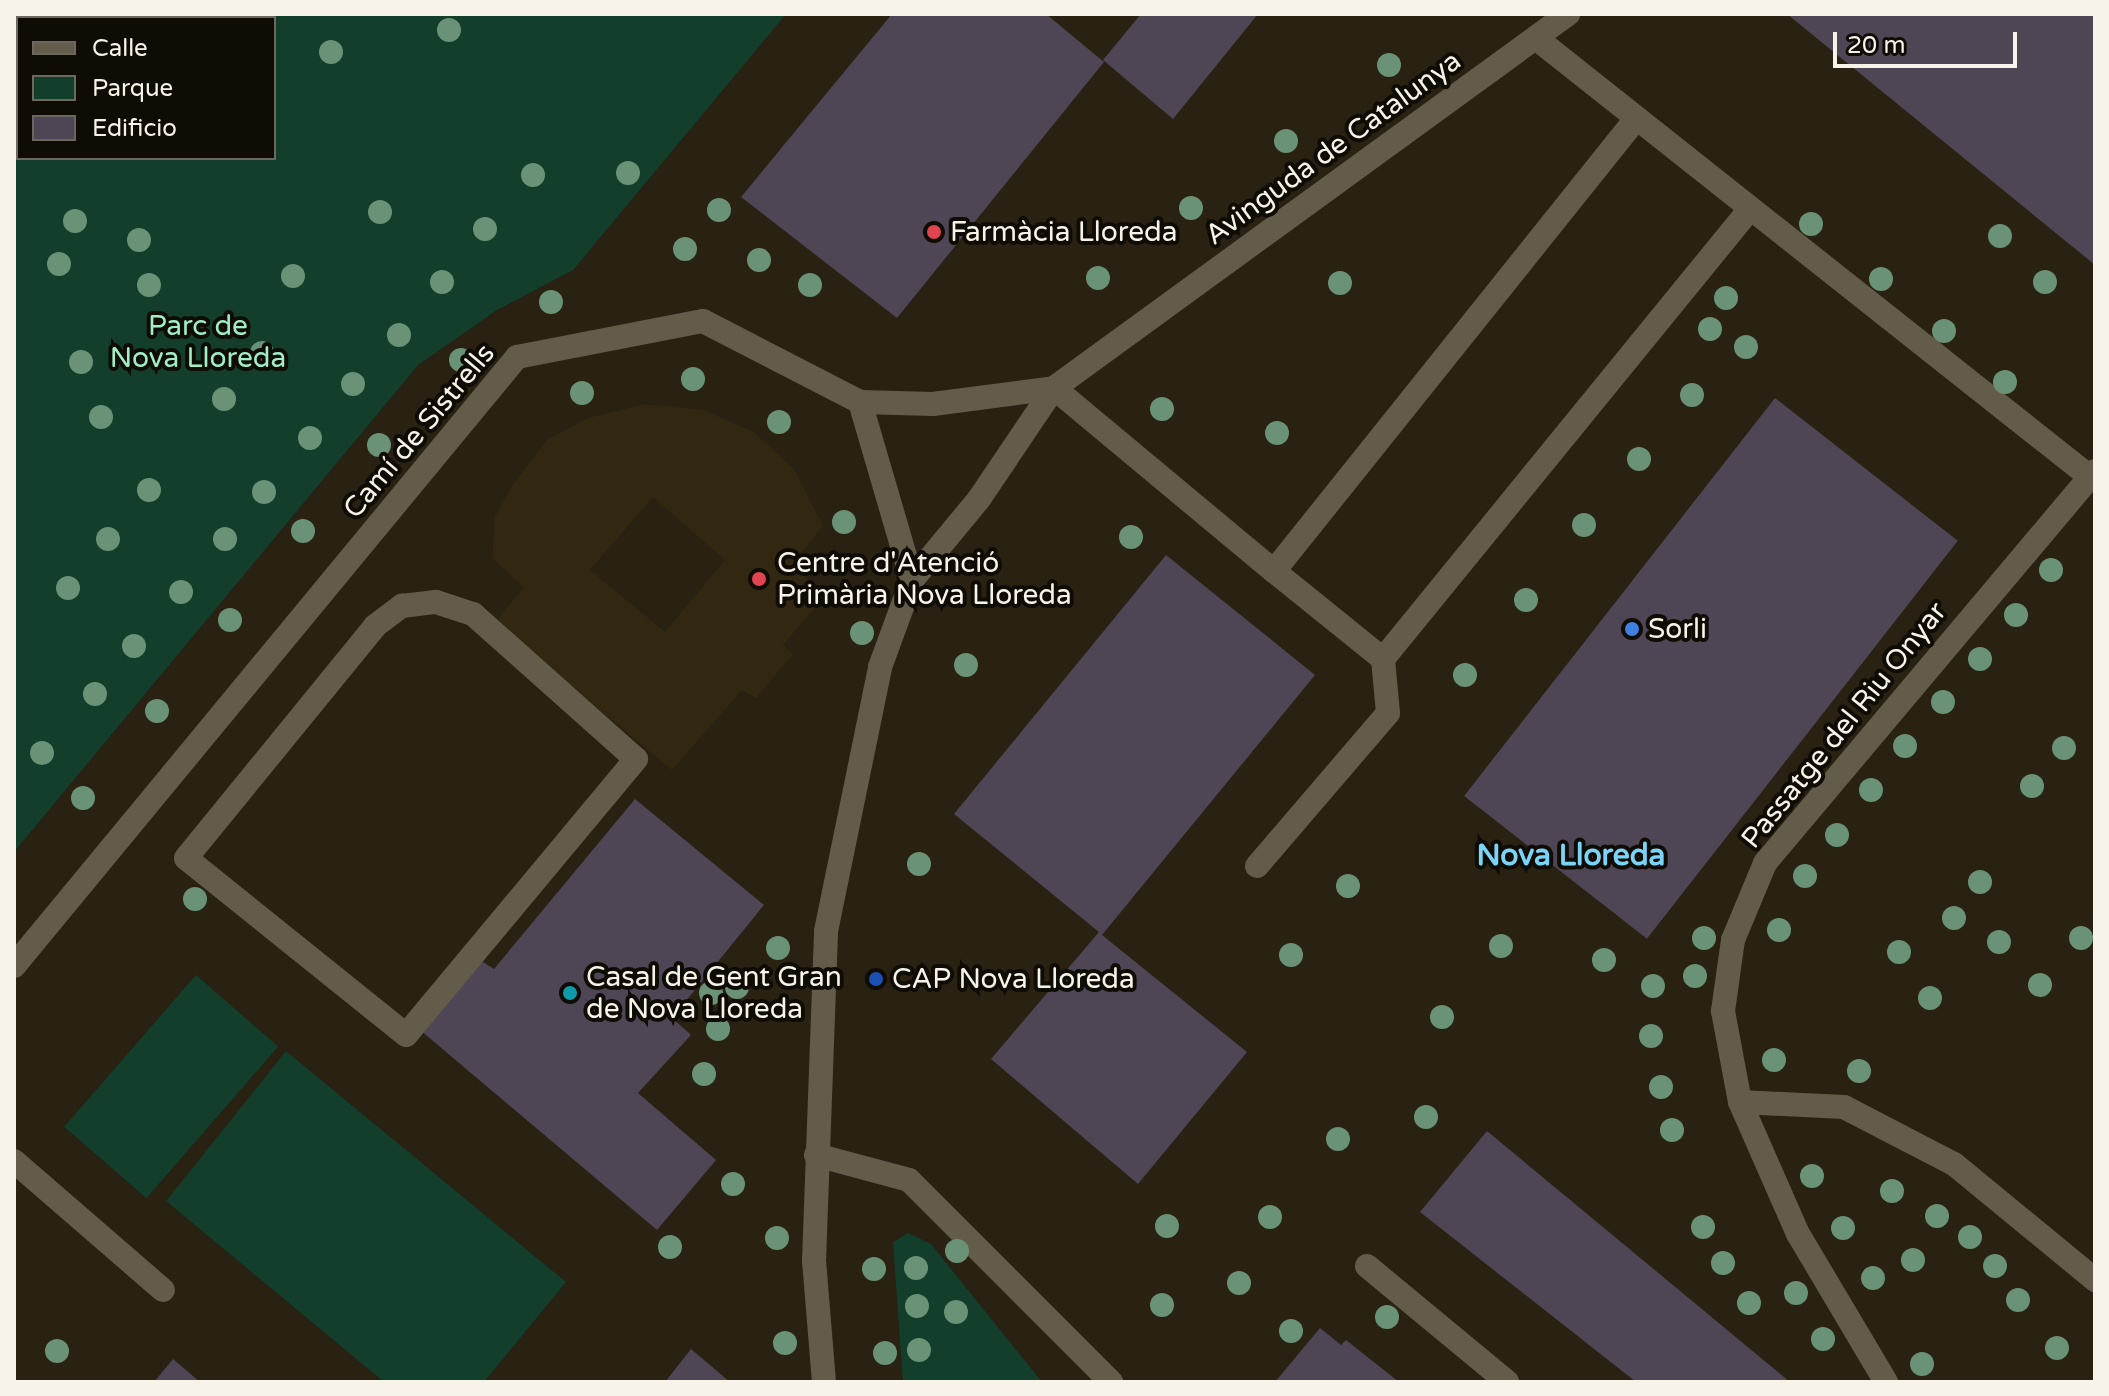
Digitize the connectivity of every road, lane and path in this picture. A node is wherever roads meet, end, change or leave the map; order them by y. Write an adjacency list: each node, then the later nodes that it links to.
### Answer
1 (1568, 14): 2 (street, Avinguda de Catalunya)
2 (1537, 39): 3 (street); 5 (street, Avinguda de Catalunya)
3 (1635, 120): 4 (street); 8 (street)
4 (1749, 210): 7 (street); 10 (street)
5 (1054, 388): 6 (street, Avinguda de Catalunya); 8 (street); 9 (street, Avinguda de Catalunya)
6 (860, 402): 9 (street); 12 (street, Camí de Sistrells)
7 (2093, 474): 14 (street, Passatge del Riu Onyar)
8 (1274, 571): 10 (street)
9 (912, 580): 15 (street, Avinguda de Catalunya)
10 (1383, 659): 11 (street)
11 (1257, 866)
12 (14, 966)
13 (406, 1035): 13 (street)
14 (1740, 1102): 18 (street); 23 (street, Passatge del Riu Onyar)
15 (816, 1155): 20 (street, Avinguda de Catalunya); 21 (street)
16 (14, 1161): 19 (street)
17 (1367, 1266): 22 (street)
18 (2095, 1280)
19 (163, 1290)
20 (824, 1382)
21 (1111, 1382)
22 (1507, 1382)
23 (1886, 1382)

